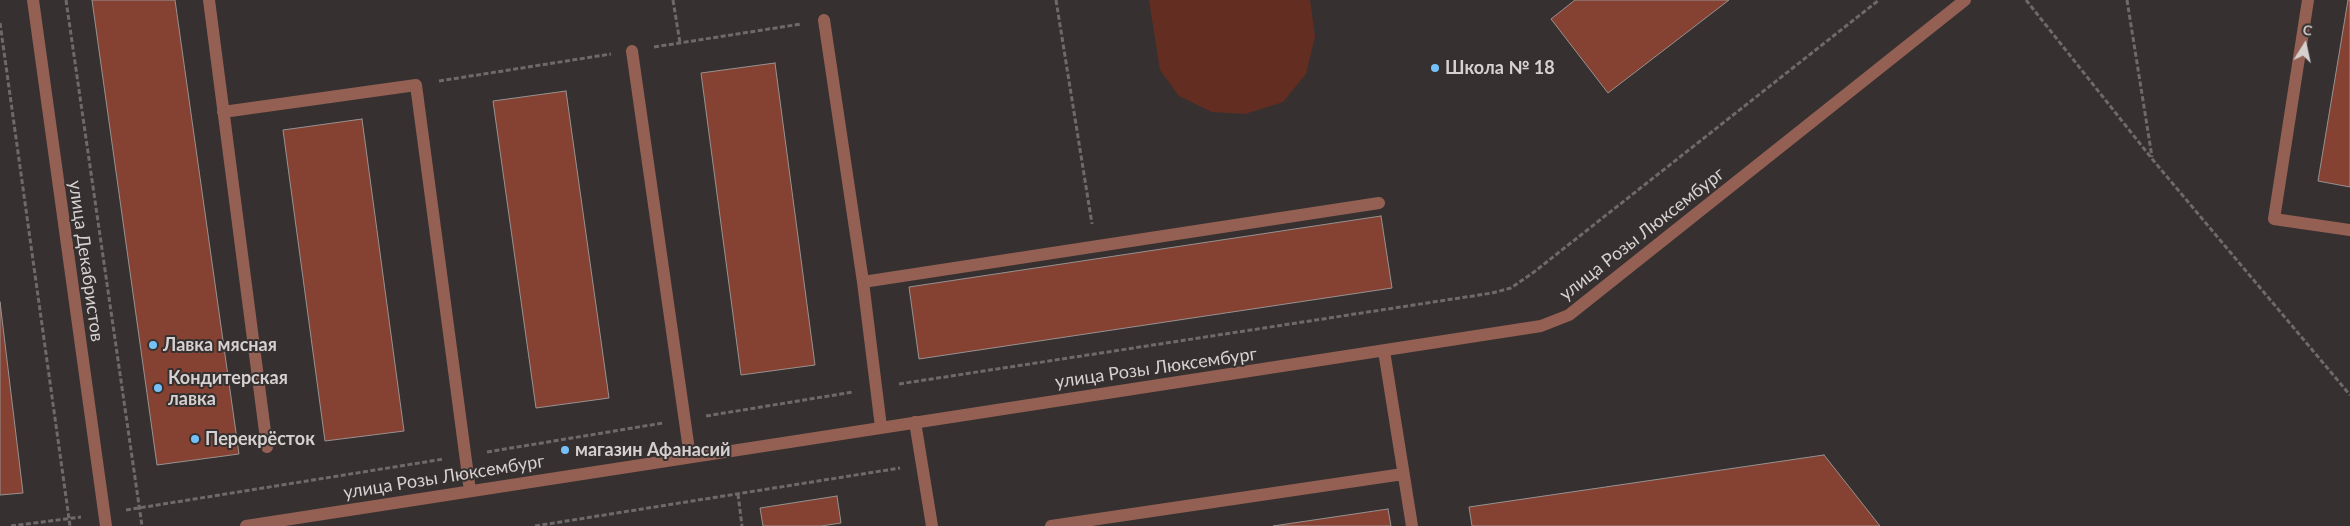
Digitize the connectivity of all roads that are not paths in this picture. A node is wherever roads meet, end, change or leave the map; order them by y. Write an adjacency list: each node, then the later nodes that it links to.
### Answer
1 (33, 0): 18 (street, улица Декабристов)
2 (209, 0): 7 (street)
3 (1965, 0): 11 (street, улица Розы Люксембург)
4 (2308, 0): 9 (street)
5 (824, 20): 10 (street)
6 (632, 51): 15 (street)
7 (223, 112): 14 (street); 17 (street)
8 (1379, 202): 10 (street)
9 (2350, 230)
10 (863, 282): 13 (street)
11 (1384, 351): 12 (street, улица Розы Люксембург); 16 (street)
12 (915, 422): 13 (street, улица Розы Люксембург); 20 (street)
13 (881, 427): 15 (street, улица Розы Люксембург)
14 (267, 447)
15 (690, 457): 17 (street, улица Розы Люксембург)
16 (1403, 474): 21 (street); 22 (street)
17 (470, 491): 19 (street, улица Розы Люксембург)
18 (106, 526)
19 (246, 526)
20 (932, 526)
21 (1051, 526)
22 (1412, 526)

